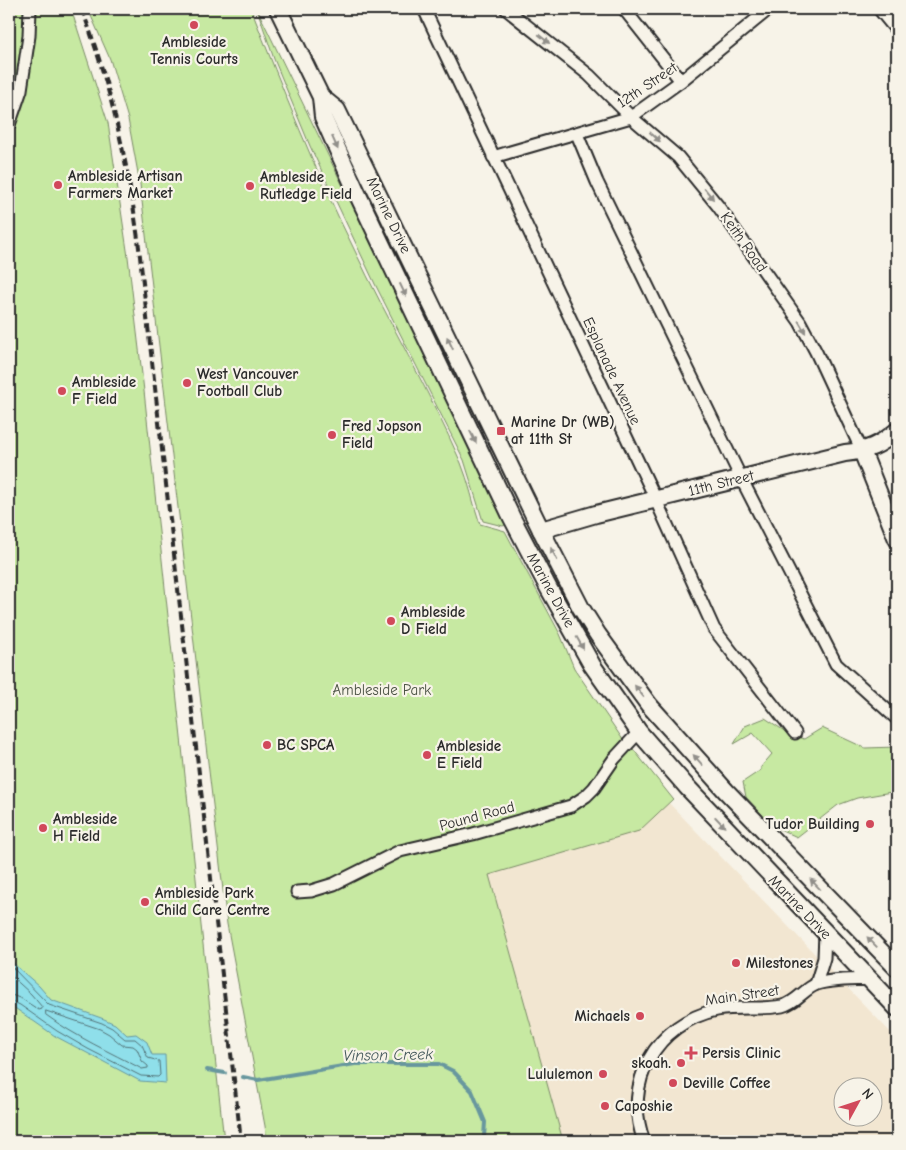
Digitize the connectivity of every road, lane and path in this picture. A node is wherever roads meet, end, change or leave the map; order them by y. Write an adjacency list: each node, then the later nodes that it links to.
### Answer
1 (30, 9): 12 (street)
2 (278, 9): 10 (main road, Marine Drive)
3 (424, 9): 14 (street, Esplanade Avenue)
4 (506, 9): 11 (street, Keith Road, one-way to 11)
5 (624, 9): 9 (street)
6 (769, 9): 9 (street, 12th Street)
7 (879, 9): 8 (street)
8 (897, 31)
9 (681, 81): 11 (street, 12th Street)
10 (321, 97): 19 (main road, Marine Drive, one-way to 10); 23 (main road, Marine Drive, one-way to 23)
11 (631, 117): 13 (street, 12th Street); 16 (street, Keith Road, one-way to 16)
12 (9, 125)
13 (577, 134): 14 (street, 12th Street); 17 (street)
14 (493, 157): 18 (street, Esplanade Avenue)
15 (897, 432): 16 (main road, 11th Street)
16 (862, 450): 17 (main road, 11th Street); 20 (main road, Keith Road)
17 (741, 478): 18 (main road, 11th Street); 21 (street)
18 (656, 499): 19 (main road, 11th Street); 24 (street, Esplanade Avenue)
19 (541, 530): 22 (main road, Marine Drive, one-way to 19)
20 (897, 539)
21 (897, 719)
22 (670, 729): 23 (main road); 27 (main road, Marine Drive, one-way to 22)
23 (640, 732): 25 (street, Pound Road); 26 (main road, Marine Drive, one-way to 26)
24 (795, 733)
25 (297, 892)
26 (825, 933): 28 (main road, Marine Drive); 29 (street)
27 (897, 968)
28 (870, 979): 29 (street, Main Street); 30 (main road, Marine Drive)
29 (816, 984): 31 (street, Main Street)
30 (897, 1008)
31 (644, 1141)

